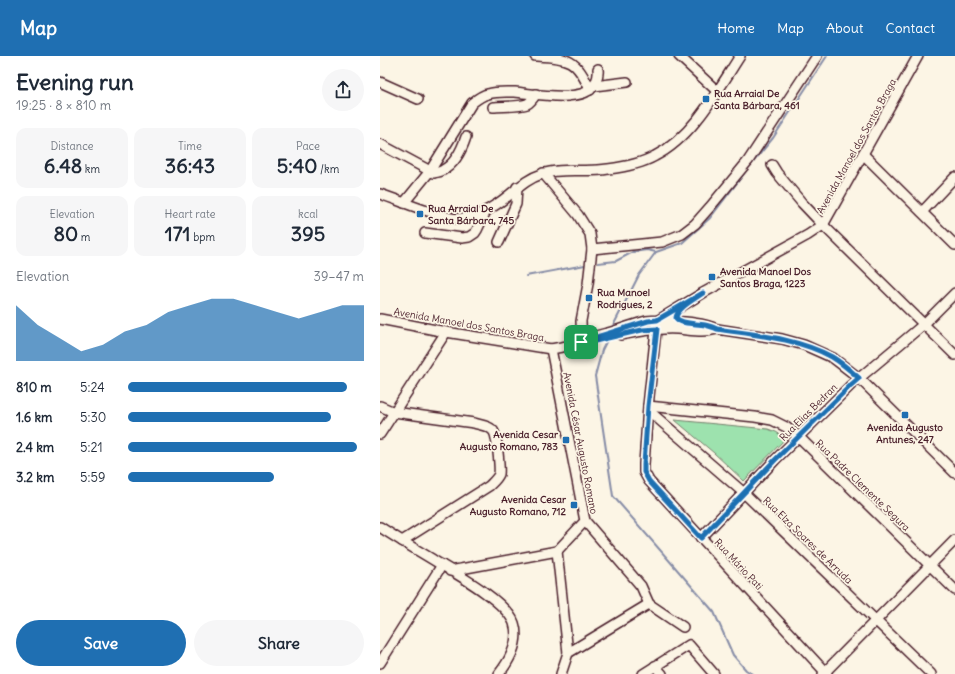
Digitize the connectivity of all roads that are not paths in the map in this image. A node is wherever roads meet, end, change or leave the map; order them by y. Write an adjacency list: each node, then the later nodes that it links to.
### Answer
1 (535, 56): 9 (street)
2 (679, 56): 10 (street)
3 (740, 56): 10 (street)
4 (817, 56): 30 (street)
5 (918, 56): 16 (street, Avenida Manoel dos Santos Braga)
6 (598, 69): 9 (street)
7 (380, 82): 12 (street)
8 (627, 82): 9 (street)
9 (592, 88): 11 (street)
10 (717, 91): 19 (street)
11 (536, 94): 13 (street); 18 (street)
12 (418, 99)
13 (493, 107)
14 (466, 137): 18 (street)
15 (380, 144): 18 (street)
16 (863, 154): 25 (street); 26 (street, Avenida Manoel dos Santos Braga)
17 (772, 165): 26 (street)
18 (430, 171): 23 (street)
19 (543, 173): 21 (street); 30 (street)
20 (955, 176): 25 (street)
21 (517, 188): 24 (street); 28 (street)
22 (380, 194): 23 (street)
23 (404, 203): 24 (street)
24 (486, 211): 27 (street)
25 (922, 212): 29 (street)
26 (823, 225): 31 (street, Avenida Manoel dos Santos Braga); 35 (street)
27 (425, 233)
28 (498, 242)
29 (955, 245)
30 (592, 249): 39 (street)
31 (703, 293): 34 (street); 36 (street, Avenida Manoel dos Santos Braga)
32 (955, 293): 35 (street, Rua Elias Bedran)
33 (380, 320): 38 (street, Avenida Manoel dos Santos Braga)
34 (679, 321): 36 (street); 37 (street)
35 (924, 324): 41 (street); 42 (street, Rua Elias Bedran)
36 (657, 325): 37 (street); 39 (street, Avenida Manoel dos Santos Braga); 44 (street, Rua Mário Pati)
37 (717, 329): 42 (street)
38 (446, 332): 40 (street, Avenida Manoel dos Santos Braga); 45 (street)
39 (580, 343): 40 (street, Avenida Manoel dos Santos Braga)
40 (551, 349): 50 (street, Avenida César Augusto Romano)
41 (955, 355)
42 (859, 378): 47 (street, Rua Elias Bedran); 48 (street)
43 (380, 406): 45 (street)
44 (648, 408): 47 (street, Rua Padre Clemente Segura); 49 (street, Rua Elza Soares de Arruda); 52 (street, Rua Mário Pati)
45 (394, 412): 46 (street); 54 (street)
46 (380, 434)
47 (799, 437): 49 (street, Rua Elias Bedran); 57 (street, Rua Padre Clemente Segura)
48 (955, 473)
49 (744, 493): 52 (street, Rua Elias Bedran); 61 (street, Rua Elza Soares de Arruda)
50 (585, 522): 55 (street, Avenida César Augusto Romano); 60 (street)
51 (380, 527): 54 (street)
52 (701, 538): 66 (street, Rua Mário Pati)
53 (955, 540): 57 (street)
54 (402, 541): 56 (street)
55 (557, 551): 58 (street); 63 (street)
56 (442, 566): 58 (street); 64 (street)
57 (930, 566): 59 (street, Rua Padre Clemente Segura); 61 (street)
58 (450, 571): 67 (street)
59 (955, 590)
60 (649, 604): 62 (street); 63 (street)
61 (876, 621): 66 (street); 72 (street, Rua Elza Soares de Arruda)
62 (683, 627)
63 (568, 653): 68 (street)
64 (380, 663)
65 (655, 666): 69 (street); 70 (street); 71 (street)
66 (825, 673)
67 (499, 674)
68 (562, 674)
69 (643, 674)
70 (662, 674)
71 (714, 674)
72 (931, 674)

